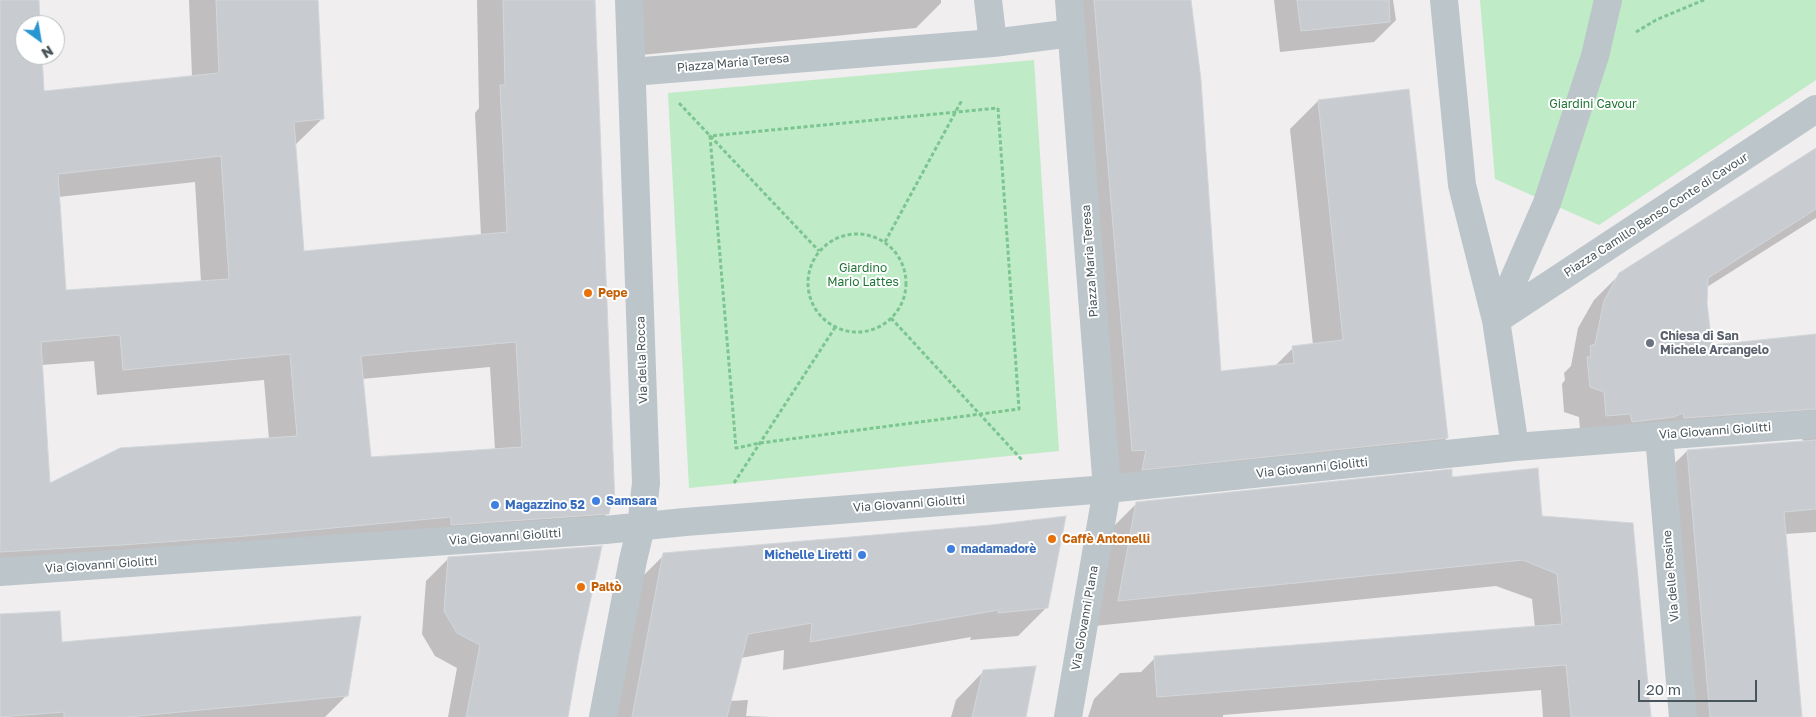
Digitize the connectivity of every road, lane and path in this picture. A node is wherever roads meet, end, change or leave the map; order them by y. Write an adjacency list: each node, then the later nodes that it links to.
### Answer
1 (629, 0): 10 (street, Via della Rocca)
2 (988, 0): 8 (street)
3 (1069, 0): 7 (street, Piazza Maria Teresa)
4 (1444, 0): 19 (street)
5 (1608, 0): 9 (street)
6 (1704, 0): 9 (path)
7 (1072, 33): 8 (street, Piazza Maria Teresa); 28 (street, Piazza Maria Teresa)
8 (993, 42): 10 (street, Piazza Maria Teresa)
9 (1594, 56): 19 (street)
10 (632, 72): 29 (street, Via della Rocca)
11 (674, 97): 15 (path)
12 (962, 100): 14 (path)
13 (1816, 109): 19 (street, Piazza Camillo Benso Conte di Cavour)
14 (955, 112): 15 (path); 16 (path); 21 (path)
15 (710, 136): 17 (path); 24 (path)
16 (885, 242): 17 (path); 18 (path)
17 (820, 251): 20 (path)
18 (891, 318): 20 (path); 21 (path)
19 (1496, 320): 25 (street)
20 (836, 326): 24 (path)
21 (979, 414): 24 (path); 26 (path)
22 (1816, 424): 23 (street, Via Giovanni Giolitti)
23 (1659, 436): 25 (street, Via Giovanni Giolitti); 33 (street, Via delle Rosine)
24 (760, 443): 27 (path)
25 (1515, 447): 28 (street, Via Giovanni Giolitti)
26 (1026, 465)
27 (734, 484)
28 (1107, 489): 29 (street, Via Giovanni Giolitti); 32 (street, Via Giovanni Plana)
29 (641, 527): 30 (street, Via Giovanni Giolitti); 31 (street, Via della Rocca)
30 (0, 572)
31 (604, 717)
32 (1068, 717)
33 (1683, 717)

